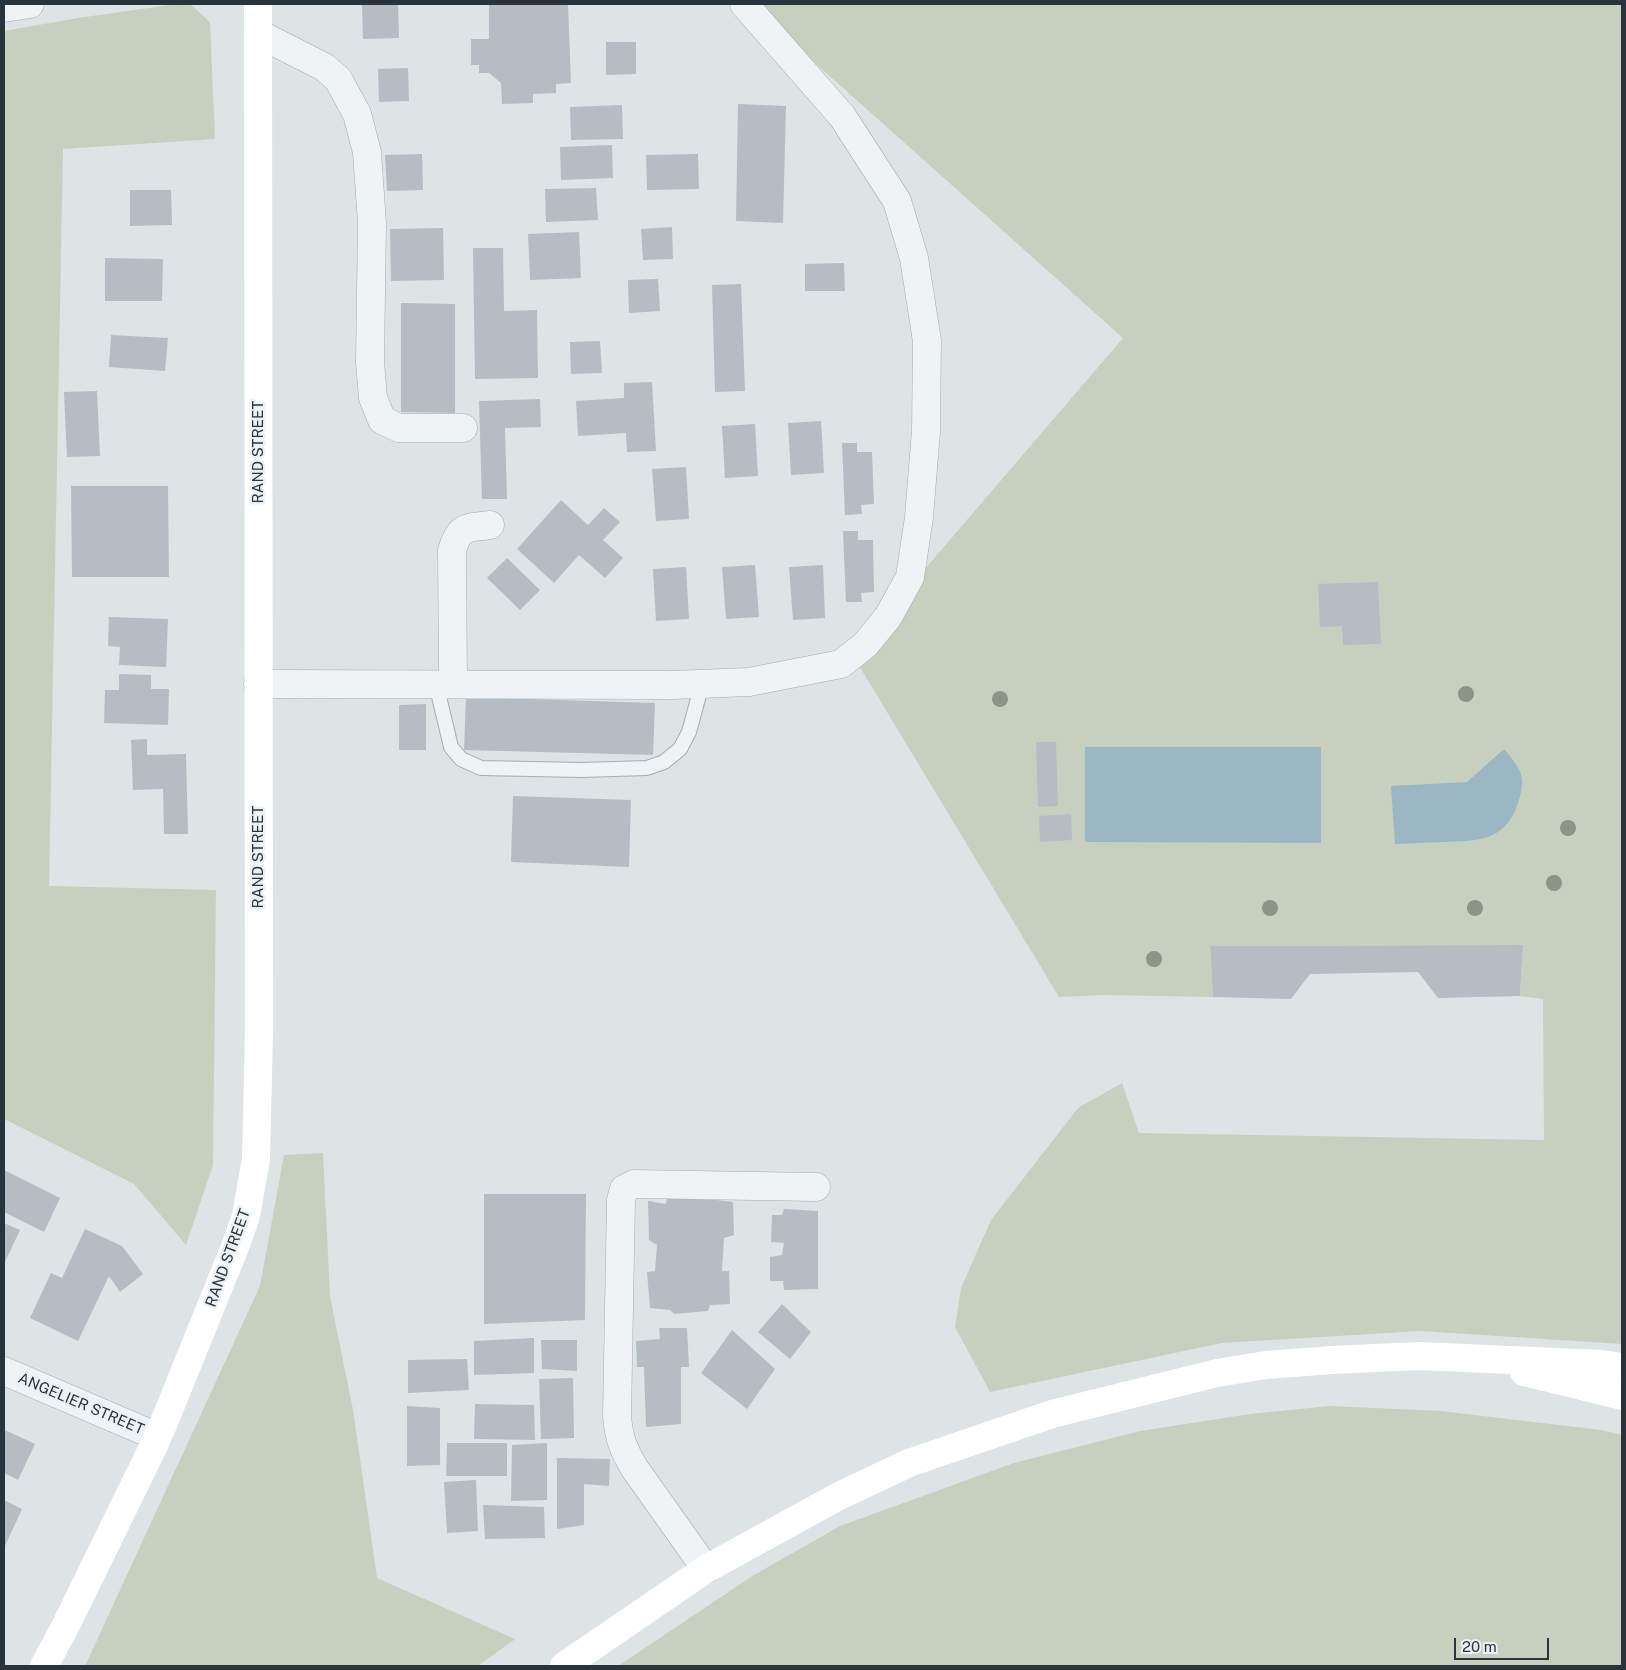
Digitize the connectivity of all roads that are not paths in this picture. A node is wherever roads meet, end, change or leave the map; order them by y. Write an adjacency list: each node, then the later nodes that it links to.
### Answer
1 (30, 4): 4 (street)
2 (258, 4): 5 (street, RAND STREET)
3 (744, 4): 10 (street)
4 (4, 8)
5 (259, 34): 6 (street); 8 (street, RAND STREET)
6 (463, 428)
7 (490, 525): 9 (street)
8 (258, 684): 9 (street); 16 (street, RAND STREET)
9 (444, 684): 10 (street); 10 (lane)
10 (702, 684)
11 (816, 1187): 17 (street)
12 (1461, 1357): 13 (street); 15 (street); 17 (street)
13 (1622, 1367)
14 (4, 1371): 16 (street, ANGELIER STREET)
15 (1622, 1396)
16 (158, 1437): 18 (street, RAND STREET)
17 (706, 1569): 19 (street)
18 (44, 1666)
19 (564, 1666)

